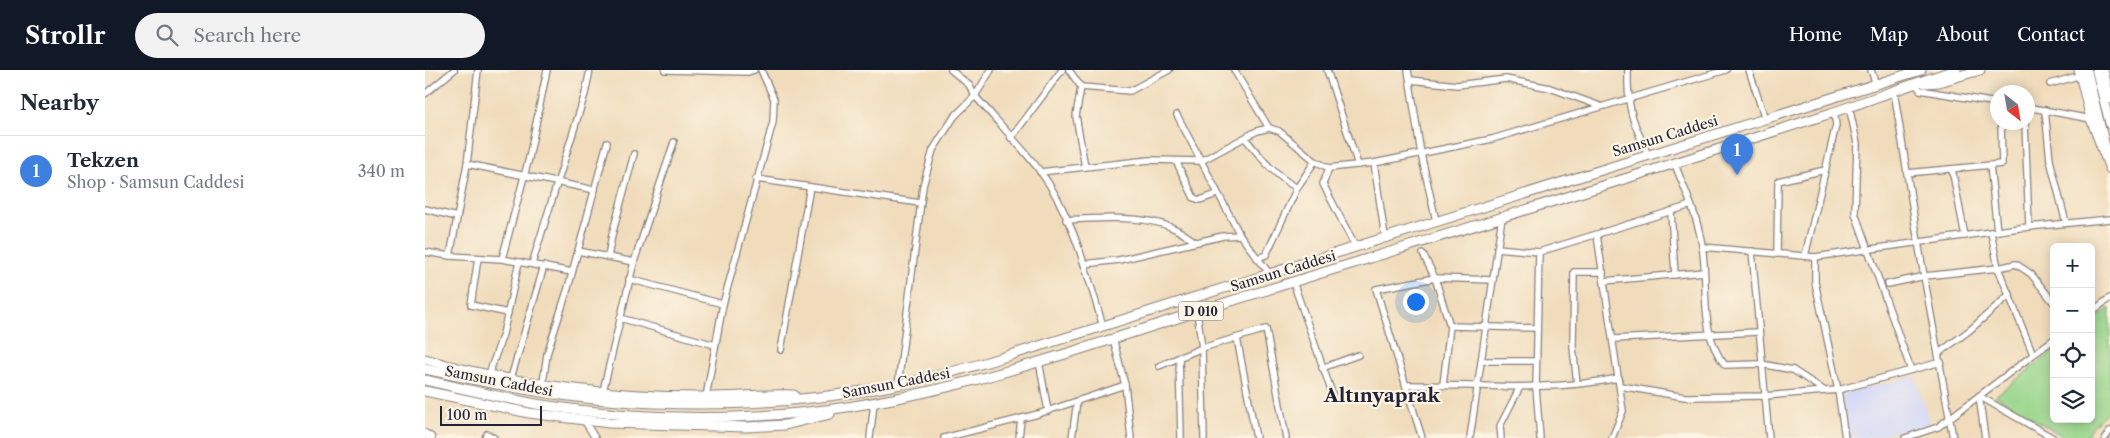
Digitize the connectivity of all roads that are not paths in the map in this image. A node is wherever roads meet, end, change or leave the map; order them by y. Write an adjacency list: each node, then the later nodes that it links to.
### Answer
1 (454, 70): 34 (street)
2 (478, 70): 63 (street)
3 (547, 70): 74 (street)
4 (590, 70): 76 (street)
5 (665, 70): 6 (street)
6 (754, 70)
7 (761, 70): 75 (street)
8 (951, 70): 35 (street)
9 (991, 70): 35 (street)
10 (1062, 70): 51 (street)
11 (1069, 70): 32 (street)
12 (1169, 70): 32 (street)
13 (1234, 70): 48 (street)
14 (1327, 70): 65 (street)
15 (1407, 70): 27 (street)
16 (1628, 70): 36 (street)
17 (1726, 70): 36 (street)
18 (1749, 70): 45 (street)
19 (1871, 70): 31 (street)
20 (1921, 70): 25 (highway, Samsun Caddesi / D 010)
21 (1956, 70): 28 (highway, Samsun Caddesi / D 010)
22 (1980, 70): 28 (highway)
23 (2097, 70): 47 (main road)
24 (2103, 70): 29 (highway)
25 (1913, 72): 31 (highway, Samsun Caddesi / D 010)
26 (2083, 72): 30 (street); 46 (highway); 64 (main road)
27 (1411, 80): 39 (street); 56 (street)
28 (1915, 83): 33 (highway, Samsun Caddesi / D 010); 38 (street)
29 (2108, 83): 37 (highway)
30 (2050, 84)
31 (1876, 85): 45 (highway, Samsun Caddesi / D 010)
32 (1081, 87): 67 (street)
33 (1894, 90): 40 (highway, Samsun Caddesi / D 010); 73 (street)
34 (425, 94)
35 (975, 96): 51 (street); 81 (street)
36 (1627, 98): 39 (street); 57 (street)
37 (2110, 100)
38 (1990, 102)
39 (1600, 106): 56 (street)
40 (1849, 106): 43 (highway, Samsun Caddesi / D 010); 103 (street)
41 (2035, 108): 42 (street)
42 (2045, 110): 46 (street); 90 (street)
43 (1834, 112): 61 (highway, Samsun Caddesi / D 010); 71 (street)
44 (1177, 115): 59 (street)
45 (1765, 119): 57 (highway, Samsun Caddesi / D 010)
46 (2091, 119): 70 (highway)
47 (2110, 125)
48 (1269, 128): 52 (street); 60 (street)
49 (2001, 130): 66 (street)
50 (2025, 130): 91 (street)
51 (1011, 138): 72 (street)
52 (1245, 138): 59 (street); 78 (street)
53 (674, 142): 118 (street)
54 (607, 143): 79 (street)
55 (634, 154): 112 (street)
56 (1421, 154): 62 (street); 89 (street)
57 (1648, 155): 89 (highway, Samsun Caddesi / D 010)
58 (1176, 161): 59 (street); 67 (street); 80 (street)
59 (1201, 161): 80 (street)
60 (1315, 162): 68 (street); 78 (street)
61 (1674, 162): 82 (street); 86 (highway, Samsun Caddesi / D 010)
62 (1374, 163): 65 (street); 97 (street)
63 (467, 164): 74 (street); 85 (street)
64 (2110, 164)
65 (1357, 165): 68 (street)
66 (1990, 165): 69 (street); 92 (street)
67 (1085, 167): 72 (street)
68 (1329, 168): 100 (street)
69 (1952, 169): 73 (street); 96 (street)
70 (2110, 169)
71 (1825, 170): 109 (street); 111 (street)
72 (1040, 172): 88 (street)
73 (1907, 173): 99 (street)
74 (525, 176): 76 (street); 116 (street)
75 (756, 179): 77 (street); 138 (street)
76 (557, 182): 79 (street); 119 (street)
77 (809, 187): 81 (street); 155 (street)
78 (1297, 188): 115 (street)
79 (595, 190): 104 (street)
80 (1217, 194): 94 (street)
81 (921, 203): 177 (street)
82 (1691, 206): 84 (street); 101 (street)
83 (425, 209): 85 (street)
84 (1671, 212): 95 (street); 127 (street)
85 (457, 217): 110 (street)
86 (1501, 217): 102 (street); 133 (highway, Samsun Caddesi / D 010)
87 (2110, 218): 90 (street)
88 (1067, 220): 98 (street); 120 (street)
89 (1436, 221): 97 (highway, Samsun Caddesi / D 010)
90 (2066, 223): 91 (street)
91 (2029, 227): 92 (street)
92 (1997, 231): 93 (street)
93 (1991, 232): 96 (street); 122 (street)
94 (1240, 235): 98 (street); 115 (street)
95 (1597, 235): 107 (street); 124 (street)
96 (1965, 236): 99 (street)
97 (1385, 237): 100 (highway, Samsun Caddesi / D 010)
98 (1196, 242): 120 (street)
99 (1918, 242): 103 (street); 128 (street)
100 (1355, 246): 126 (highway, Samsun Caddesi / D 010)
101 (1703, 247): 105 (street); 125 (street)
102 (1497, 248): 107 (street); 131 (street)
103 (1867, 250): 113 (street); 169 (street)
104 (578, 251): 112 (street); 123 (street)
105 (1752, 251): 109 (street); 147 (street)
106 (425, 252): 110 (street)
107 (1539, 252): 146 (street)
108 (1423, 254): 129 (street)
109 (1777, 254): 111 (street)
110 (450, 256): 114 (street)
111 (1805, 256): 113 (street)
112 (609, 257): 118 (street)
113 (1815, 257): 184 (street)
114 (478, 258): 116 (street); 141 (street)
115 (1257, 258): 126 (street)
116 (502, 259): 117 (street)
117 (519, 262): 119 (street); 141 (street)
118 (634, 262): 130 (street)
119 (532, 264): 121 (street)
120 (1083, 264): 143 (street)
121 (544, 266): 123 (street); 171 (street)
122 (1998, 268): 128 (street); 135 (street); 136 (street)
123 (572, 272): 174 (street)
124 (1603, 272): 132 (street); 176 (street)
125 (1704, 272): 127 (street); 148 (street)
126 (1269, 273): 143 (highway, Samsun Caddesi / D 010)
127 (1675, 275): 132 (street)
128 (1925, 276): 134 (street); 156 (street)
129 (1435, 278): 131 (street); 144 (street); 175 (street)
130 (629, 279): 138 (street); 142 (street)
131 (1493, 280): 145 (street)
132 (1604, 281): 151 (street)
133 (1293, 282): 140 (highway, Samsun Caddesi / D 010); 168 (street)
134 (1888, 284)
135 (2010, 294): 156 (street); 157 (street)
136 (2050, 298)
137 (2110, 298): 139 (street)
138 (723, 304): 153 (street)
139 (2095, 309)
140 (1197, 312): 149 (highway, Samsun Caddesi / D 010); 154 (street)
141 (508, 313): 170 (street)
142 (620, 318): 153 (street); 186 (street)
143 (1103, 326): 177 (highway, Samsun Caddesi / D 010)
144 (1450, 326): 145 (street); 179 (street)
145 (1486, 328): 146 (street); 162 (street)
146 (1537, 328): 163 (street)
147 (1758, 332): 148 (street); 165 (street)
148 (1711, 334): 151 (street); 165 (street)
149 (1113, 338): 161 (highway, Samsun Caddesi / D 010); 178 (street)
150 (1237, 338): 154 (street); 214 (street); 215 (street)
151 (1613, 339): 172 (street)
152 (2050, 342): 157 (street)
153 (715, 345): 192 (street)
154 (1202, 348): 159 (street); 213 (street)
155 (781, 350)
156 (1939, 353): 164 (street)
157 (2033, 354): 191 (street)
158 (1358, 355): 168 (street)
159 (1179, 357): 166 (street); 212 (street)
160 (425, 359): 170 (highway)
161 (1039, 361): 194 (highway, Samsun Caddesi / D 010); 195 (street)
162 (1482, 361): 163 (street); 180 (street)
163 (1536, 361): 183 (street)
164 (1941, 362): 169 (street); 196 (street)
165 (1761, 364): 187 (street); 190 (street)
166 (1159, 366)
167 (425, 368): 189 (highway, Samsun Caddesi / D 010)
168 (1322, 368): 188 (street)
169 (1911, 370): 184 (street)
170 (489, 374): 171 (highway)
171 (511, 378): 174 (highway)
172 (1619, 378): 176 (street); 182 (street)
173 (425, 380): 194 (highway, Samsun Caddesi / D 010)
174 (543, 383): 186 (highway)
175 (1405, 384): 179 (street); 216 (street)
176 (1577, 384): 183 (street)
177 (898, 385): 189 (highway, Samsun Caddesi / D 010)
178 (1125, 385): 193 (street); 211 (street)
179 (1443, 385): 180 (street)
180 (1479, 385): 181 (street); 217 (street)
181 (1520, 386): 183 (street); 218 (street)
182 (1620, 386): 190 (street); 220 (street)
183 (1536, 387): 219 (street)
184 (1838, 390): 187 (street); 222 (street)
185 (425, 391): 198 (highway)
186 (603, 391): 192 (highway)
187 (1825, 391): 190 (street)
188 (1331, 392)
189 (827, 396): 192 (highway)
190 (1765, 396): 221 (street)
191 (1979, 396): 196 (street); 225 (street); 226 (street)
192 (706, 397)
193 (1077, 402): 195 (street); 210 (street)
194 (874, 403): 198 (highway); 207 (street)
195 (1048, 411): 197 (street)
196 (1950, 418): 201 (street); 224 (street)
197 (1021, 419): 202 (street); 209 (street)
198 (584, 420): 206 (street)
199 (2110, 431): 227 (street)
200 (425, 434): 203 (main road)
201 (1923, 436): 223 (street)
202 (955, 437): 208 (street)
203 (431, 438)
204 (485, 438): 205 (street)
205 (494, 438)
206 (595, 438)
207 (870, 438)
208 (944, 438)
209 (1019, 438)
210 (1072, 438)
211 (1131, 438)
212 (1181, 438)
213 (1204, 438)
214 (1256, 438)
215 (1286, 438)
216 (1423, 438)
217 (1470, 438)
218 (1501, 438)
219 (1540, 438)
220 (1612, 438)
221 (1769, 438)
222 (1845, 438)
223 (1905, 438)
224 (1953, 438)
225 (1985, 438)
226 (2053, 438)
227 (2105, 438)

